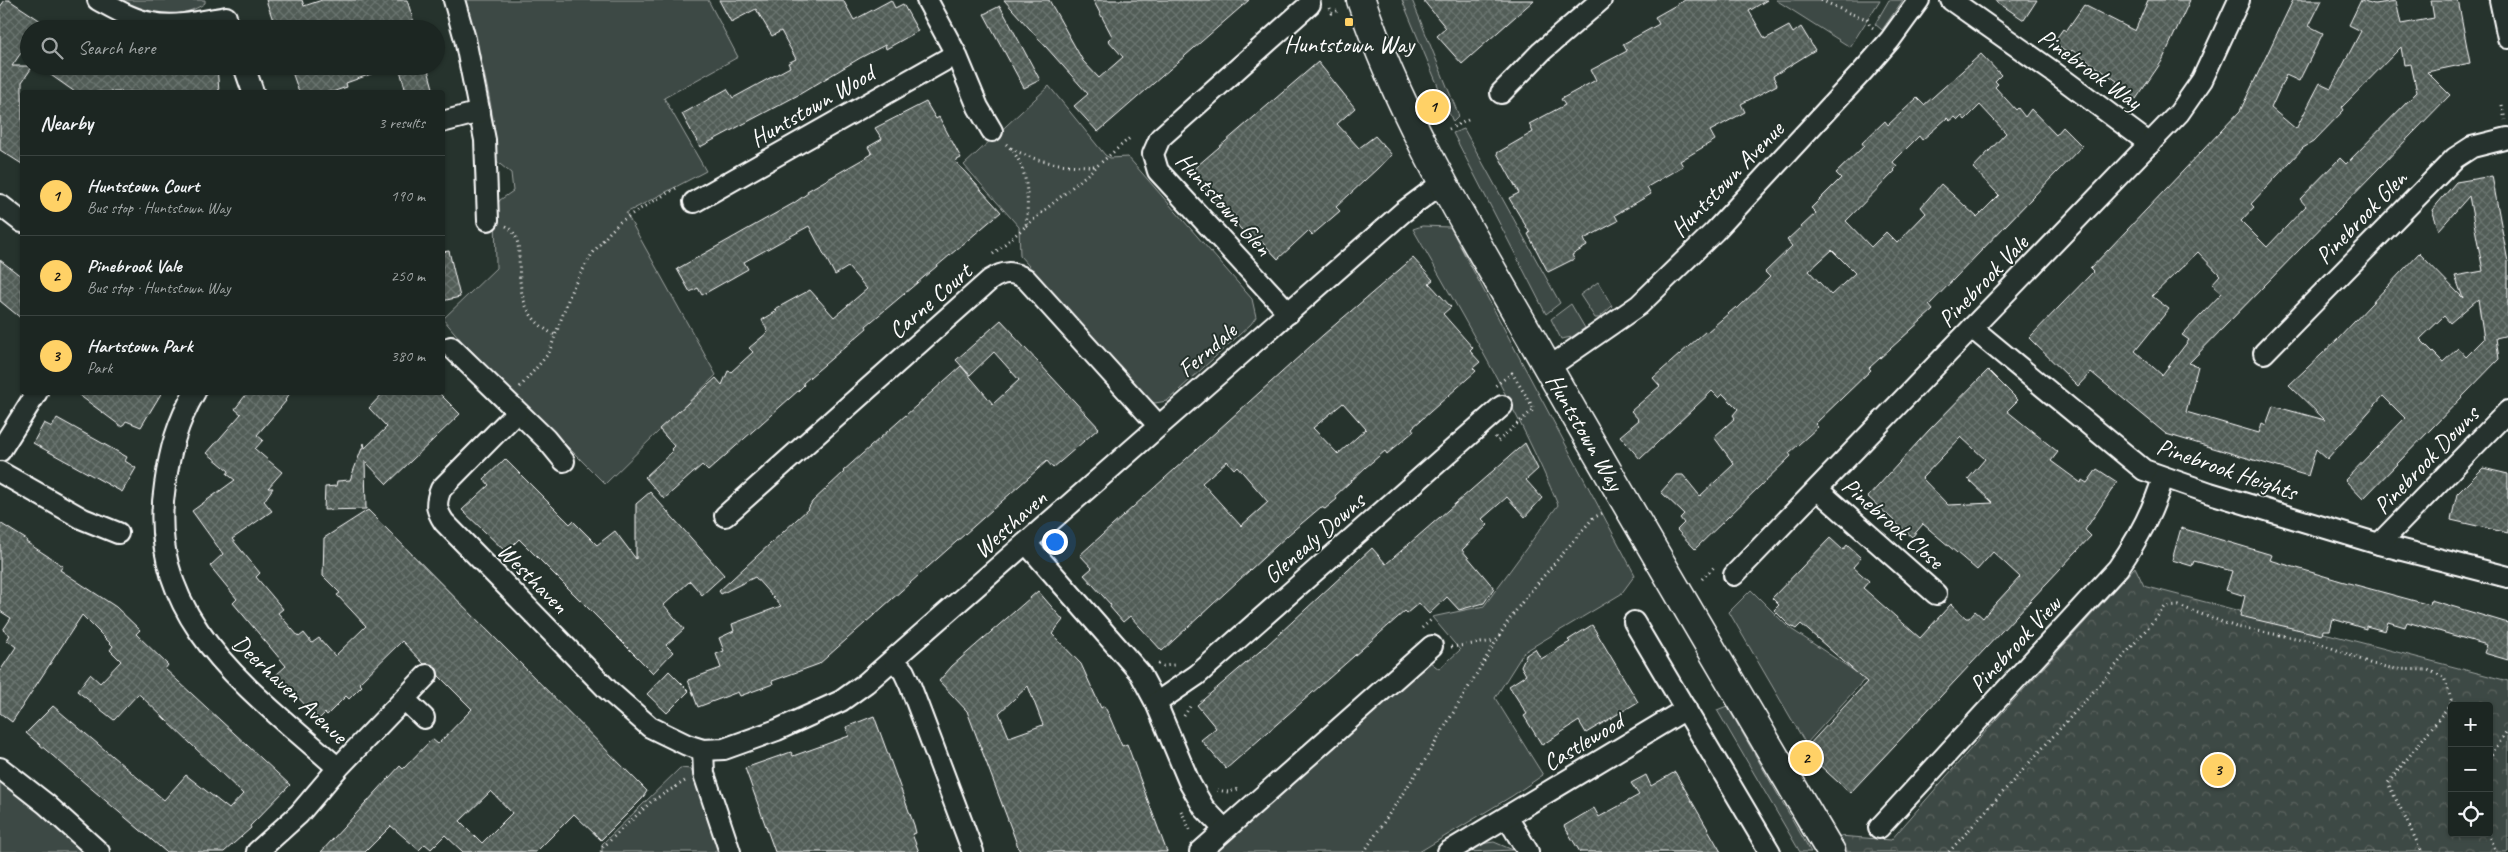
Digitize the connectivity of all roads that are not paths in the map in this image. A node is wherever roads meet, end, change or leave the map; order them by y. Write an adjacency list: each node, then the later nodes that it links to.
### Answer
1 (98, 0): 12 (street)
2 (454, 0): 19 (street)
3 (927, 0): 15 (street)
4 (1361, 0): 24 (street, Huntstown Way)
5 (1601, 0): 18 (street)
6 (1919, 0): 33 (street, Huntstown Avenue)
7 (1951, 0): 23 (street, Pinebrook Way)
8 (2239, 0): 23 (street, Pinebrook Vale)
9 (2500, 0): 14 (street)
10 (1310, 4): 29 (street, Huntstown Glen)
11 (225, 15): 13 (street)
12 (142, 20)
13 (202, 20)
14 (2508, 38)
15 (956, 54): 21 (street); 25 (street, Huntstown Wood)
16 (247, 75): 17 (street)
17 (252, 90)
18 (1501, 93)
19 (480, 112): 20 (street); 28 (street)
20 (445, 121)
21 (992, 131)
22 (2508, 138): 32 (street, Pinebrook Glen)
23 (2150, 144): 30 (street, Pinebrook Vale)
24 (1442, 183): 29 (street, Ferndale); 33 (street, Huntstown Way)
25 (694, 202)
26 (0, 205): 27 (street)
27 (20, 220)
28 (488, 220)
29 (1289, 313): 39 (street, Ferndale)
30 (1972, 328): 43 (street, Pinebrook Heights); 44 (street, Pinebrook Vale)
31 (450, 347): 37 (street)
32 (2264, 353)
33 (1548, 368): 74 (street, Huntstown Way)
34 (35, 395): 40 (street)
35 (194, 395): 62 (street, Deerhaven Avenue)
36 (1502, 406): 57 (street, Glenealy Downs)
37 (512, 407): 41 (street); 60 (street, Westhaven)
38 (2508, 411): 48 (street, Pinebrook Downs)
39 (1158, 425): 45 (street, Carne Court); 47 (street, Westhaven)
40 (0, 452)
41 (564, 461)
42 (0, 472): 46 (street)
43 (2163, 478): 48 (street, Pinebrook Heights); 64 (street, Pinebrook View)
44 (1818, 490): 49 (street, Pinebrook Vale); 51 (street, Pinebrook Close)
45 (725, 516)
46 (118, 533)
47 (1026, 543): 54 (street, Westhaven); 57 (street)
48 (2379, 544): 50 (street, Pinebrook Heights)
49 (1728, 568)
50 (2508, 577)
51 (1936, 594)
52 (1634, 622): 58 (street)
53 (1432, 646): 65 (street)
54 (894, 660): 60 (street, Westhaven); 70 (street)
55 (427, 675): 56 (street)
56 (404, 699): 59 (street); 62 (street)
57 (1156, 703): 65 (street)
58 (1686, 709): 63 (street, Castlewood); 73 (street)
59 (424, 718)
60 (702, 750): 69 (street)
61 (0, 768): 67 (street)
62 (338, 768): 68 (street)
63 (1507, 817): 71 (street, Castlewood); 72 (street)
64 (1879, 828)
65 (1224, 829): 66 (street)
66 (1196, 845)
67 (99, 852)
68 (257, 852)
69 (730, 852)
70 (973, 852)
71 (1448, 852)
72 (1528, 852)
73 (1770, 852)
74 (1831, 852)

